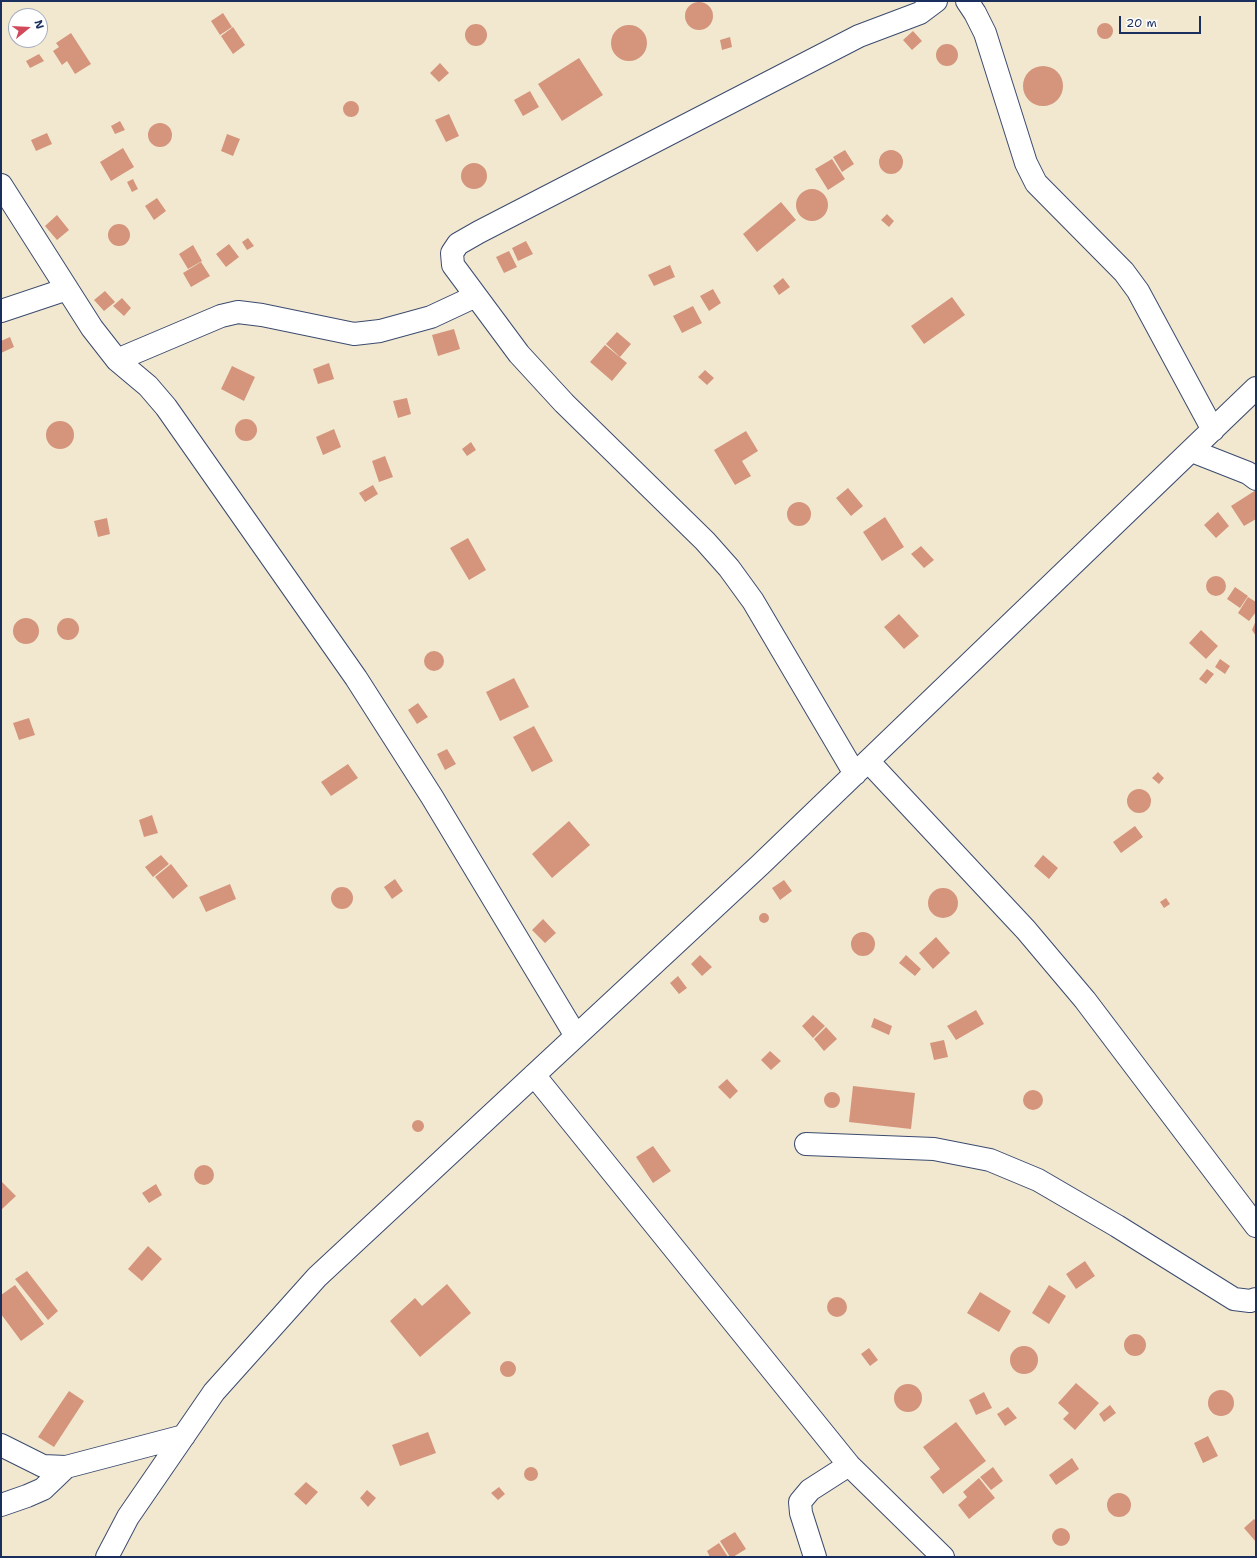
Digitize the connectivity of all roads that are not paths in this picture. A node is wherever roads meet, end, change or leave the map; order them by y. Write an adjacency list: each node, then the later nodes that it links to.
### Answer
1 (936, 1): 5 (street)
2 (967, 1): 9 (street)
3 (1, 185): 4 (street)
4 (67, 289): 6 (street); 7 (street)
5 (476, 296): 7 (street); 12 (street)
6 (1, 311)
7 (117, 360): 13 (street)
8 (1256, 388): 9 (street)
9 (1213, 430): 10 (street)
10 (1192, 450): 11 (street); 12 (street)
11 (1256, 479)
12 (861, 767): 13 (street); 16 (street)
13 (576, 1036): 14 (street)
14 (534, 1075): 18 (street); 20 (street)
15 (806, 1144): 17 (street)
16 (1256, 1226)
17 (1256, 1299)
18 (184, 1436): 21 (street); 23 (street)
19 (1, 1445): 21 (street)
20 (849, 1465): 24 (street); 25 (street)
21 (66, 1467): 22 (street)
22 (1, 1505)
23 (108, 1557)
24 (815, 1557)
25 (943, 1557)

